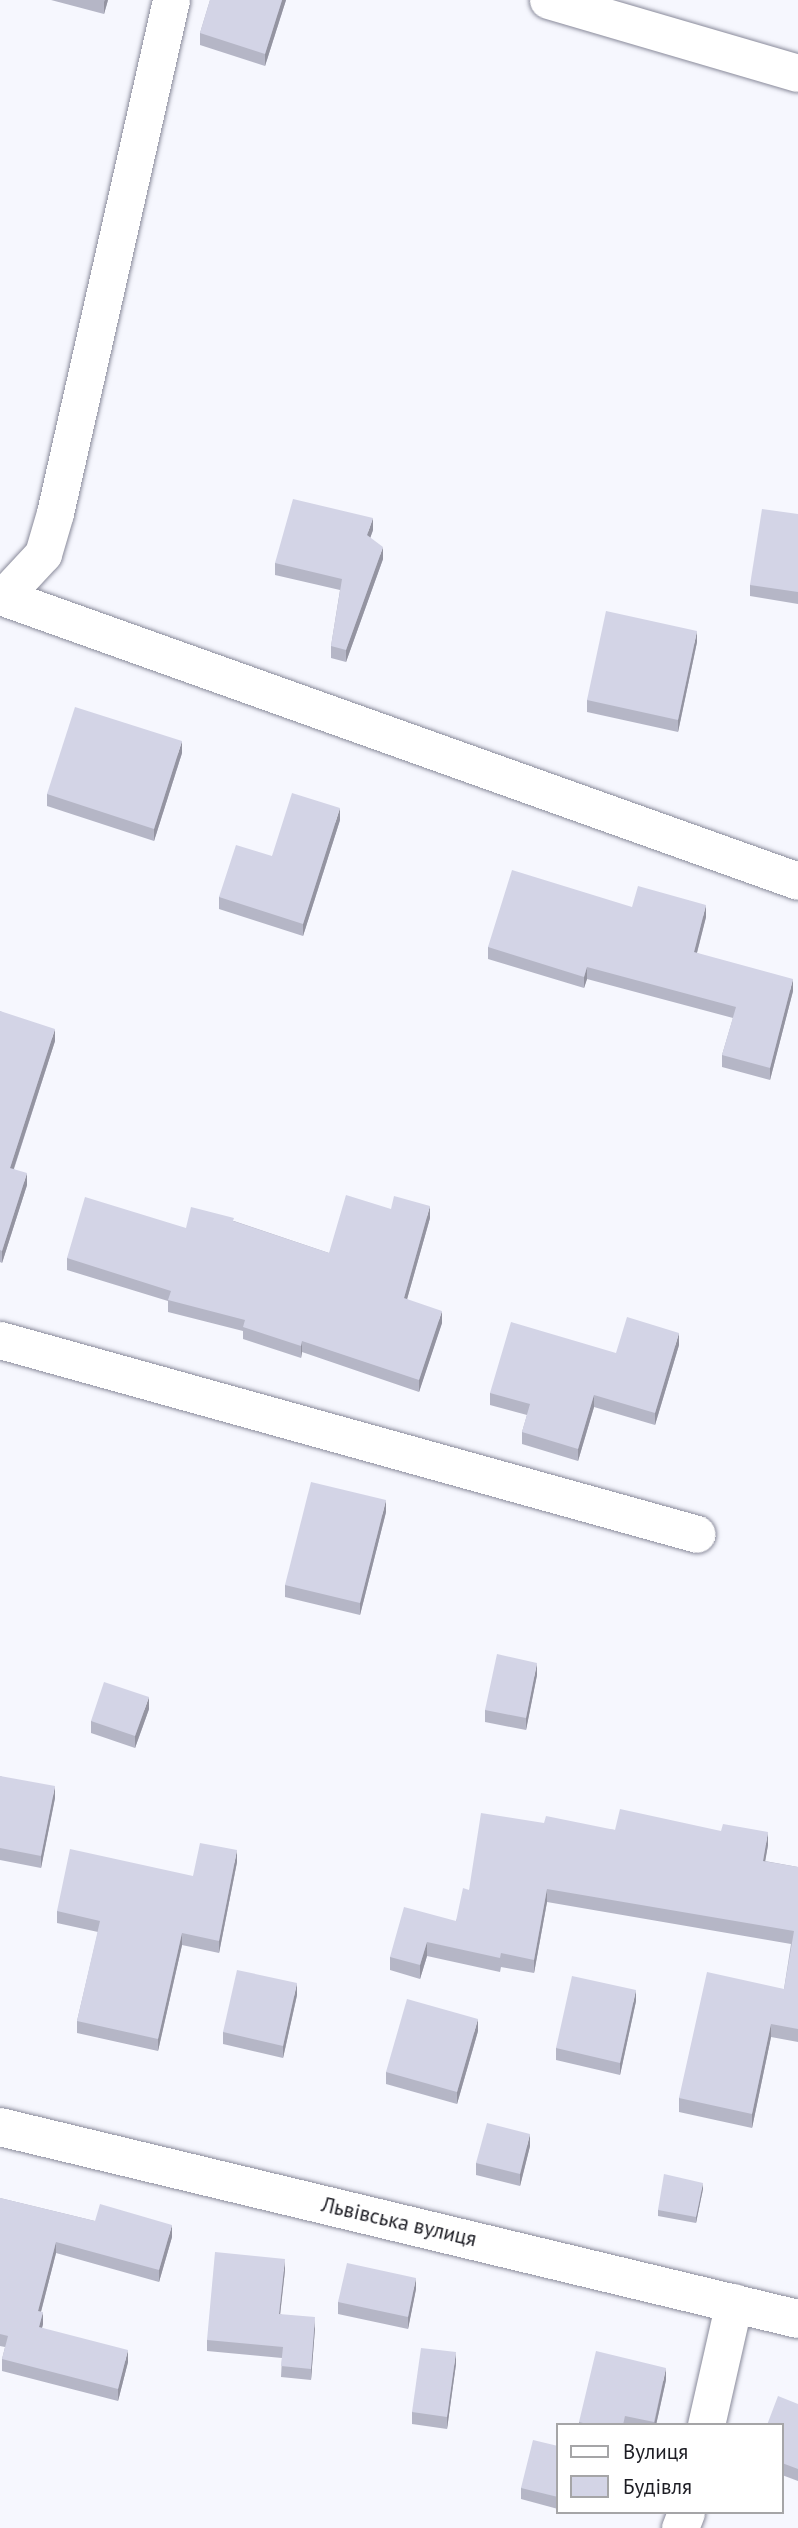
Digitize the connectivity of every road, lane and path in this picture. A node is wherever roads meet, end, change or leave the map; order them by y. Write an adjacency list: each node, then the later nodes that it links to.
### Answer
1 (171, 0): 4 (street)
2 (548, 0): 3 (street)
3 (798, 73)
4 (2, 597): 5 (street)
5 (798, 881)
6 (0, 1339): 7 (street)
7 (696, 1534)
8 (0, 2127): 9 (main road, Львівська вулиця)
9 (734, 2302): 10 (main road, Львівська вулиця); 11 (street)
10 (798, 2319)
11 (706, 2423)

